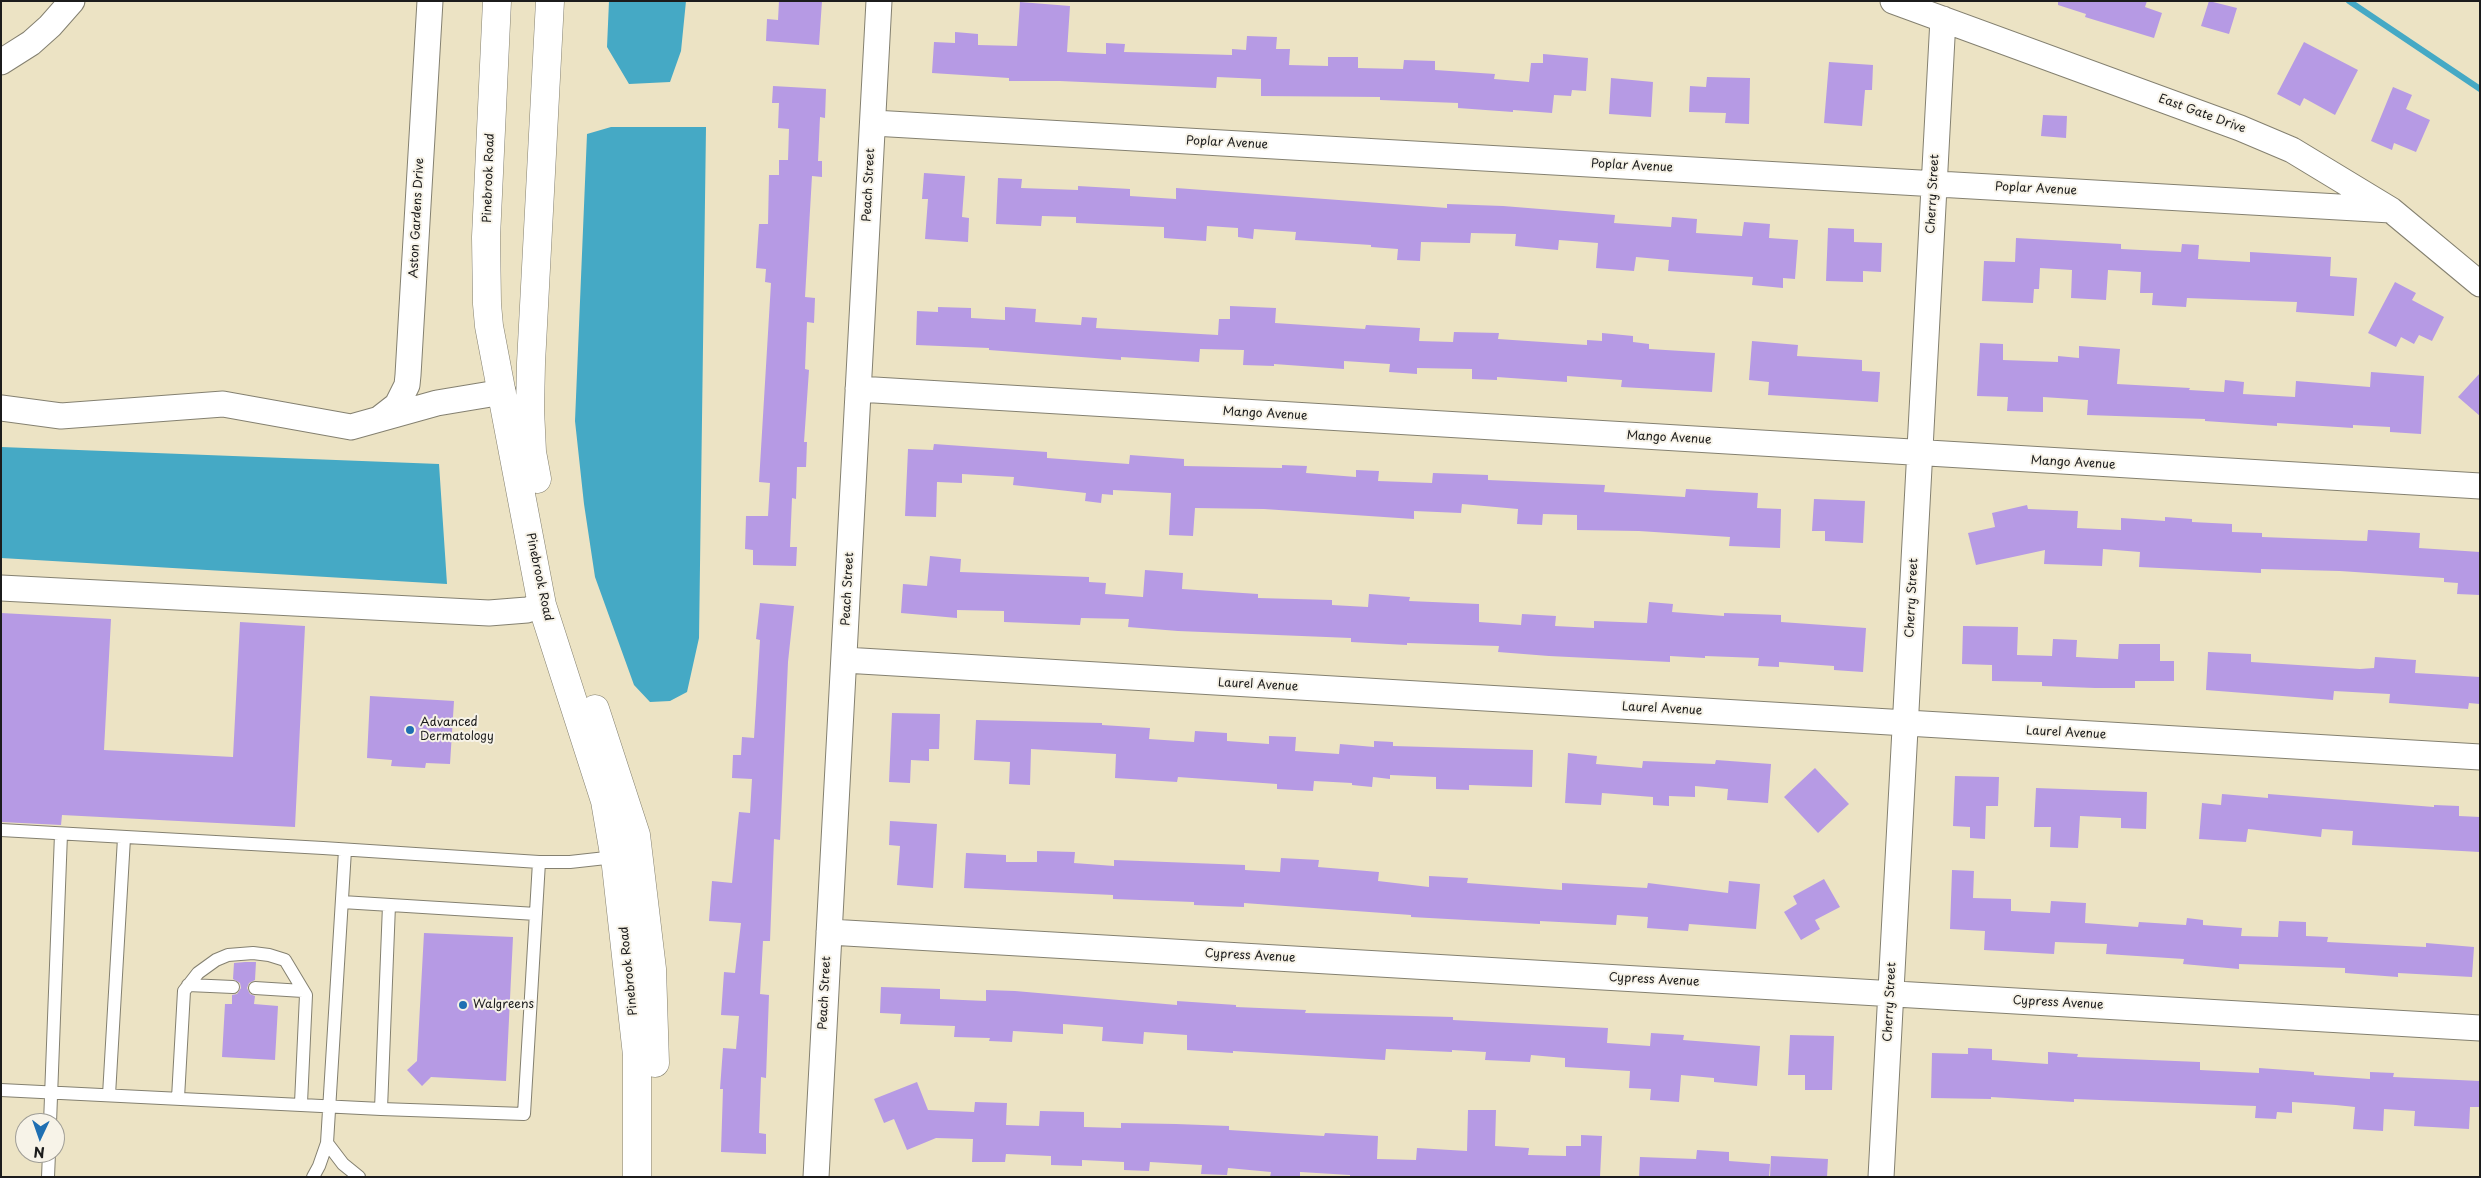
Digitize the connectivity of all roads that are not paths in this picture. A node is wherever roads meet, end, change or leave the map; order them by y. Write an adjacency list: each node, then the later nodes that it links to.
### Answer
1 (72, 1): 8 (street)
2 (430, 1): 13 (street, Aston Gardens Drive)
3 (497, 1): 15 (street, Pinebrook Road)
4 (550, 1): 36 (street, Pinebrook Road)
5 (879, 1): 9 (street, Peach Street)
6 (1893, 1): 7 (street, East Gate Drive)
7 (1943, 19): 10 (street, Cherry Street); 11 (street, East Gate Drive)
8 (1, 62)
9 (873, 123): 10 (street, Poplar Avenue); 14 (street, Peach Street)
10 (1934, 183): 11 (street, Poplar Avenue); 19 (street, Cherry Street)
11 (2391, 210): 12 (street, East Gate Drive)
12 (2480, 284)
13 (408, 376): 16 (street); 18 (street, Aston Gardens Drive)
14 (858, 389): 19 (street, Mango Avenue); 23 (street, Peach Street)
15 (503, 392): 16 (street, Aston Gardens Drive); 22 (street, Pinebrook Road)
16 (437, 404): 18 (street, Aston Gardens Drive)
17 (1, 408): 18 (street, Aston Gardens Drive)
18 (375, 422)
19 (1920, 454): 20 (street, Mango Avenue); 24 (street, Cherry Street)
20 (2480, 486)
21 (1, 588): 22 (street)
22 (542, 605): 30 (street, Pinebrook Road)
23 (844, 660): 24 (street, Laurel Avenue); 35 (street, Peach Street)
24 (1904, 724): 25 (street, Laurel Avenue); 41 (street, Cherry Street)
25 (2480, 758)
26 (1, 830): 27 (lane)
27 (60, 834): 28 (lane); 44 (lane)
28 (124, 838): 29 (lane); 45 (lane)
29 (345, 850): 31 (lane); 32 (lane)
30 (615, 857): 31 (lane); 36 (street, Pinebrook Road)
31 (539, 862): 34 (lane)
32 (342, 902): 33 (lane); 48 (lane)
33 (389, 905): 34 (lane); 49 (lane)
34 (536, 914): 49 (lane)
35 (828, 932): 41 (street, Cypress Avenue); 58 (street, Peach Street)
36 (641, 970): 56 (street, Pinebrook Road); 57 (street, Pinebrook Road)
37 (188, 984): 38 (lane); 40 (lane); 46 (lane)
38 (232, 987)
39 (255, 988): 40 (lane)
40 (303, 991): 47 (lane)
41 (1890, 993): 42 (street, Cypress Avenue); 59 (street, Cherry Street)
42 (2480, 1028)
43 (1, 1090): 44 (lane)
44 (52, 1092): 45 (lane); 50 (lane)
45 (109, 1095): 46 (lane)
46 (178, 1098): 47 (lane)
47 (301, 1103): 48 (lane)
48 (329, 1105): 49 (lane); 51 (lane)
49 (381, 1109)
50 (51, 1113)
51 (327, 1143): 54 (lane); 55 (lane)
52 (49, 1163): 53 (lane)
53 (48, 1177)
54 (313, 1177)
55 (359, 1177)
56 (637, 1177)
57 (648, 1177)
58 (816, 1177)
59 (1881, 1177)

